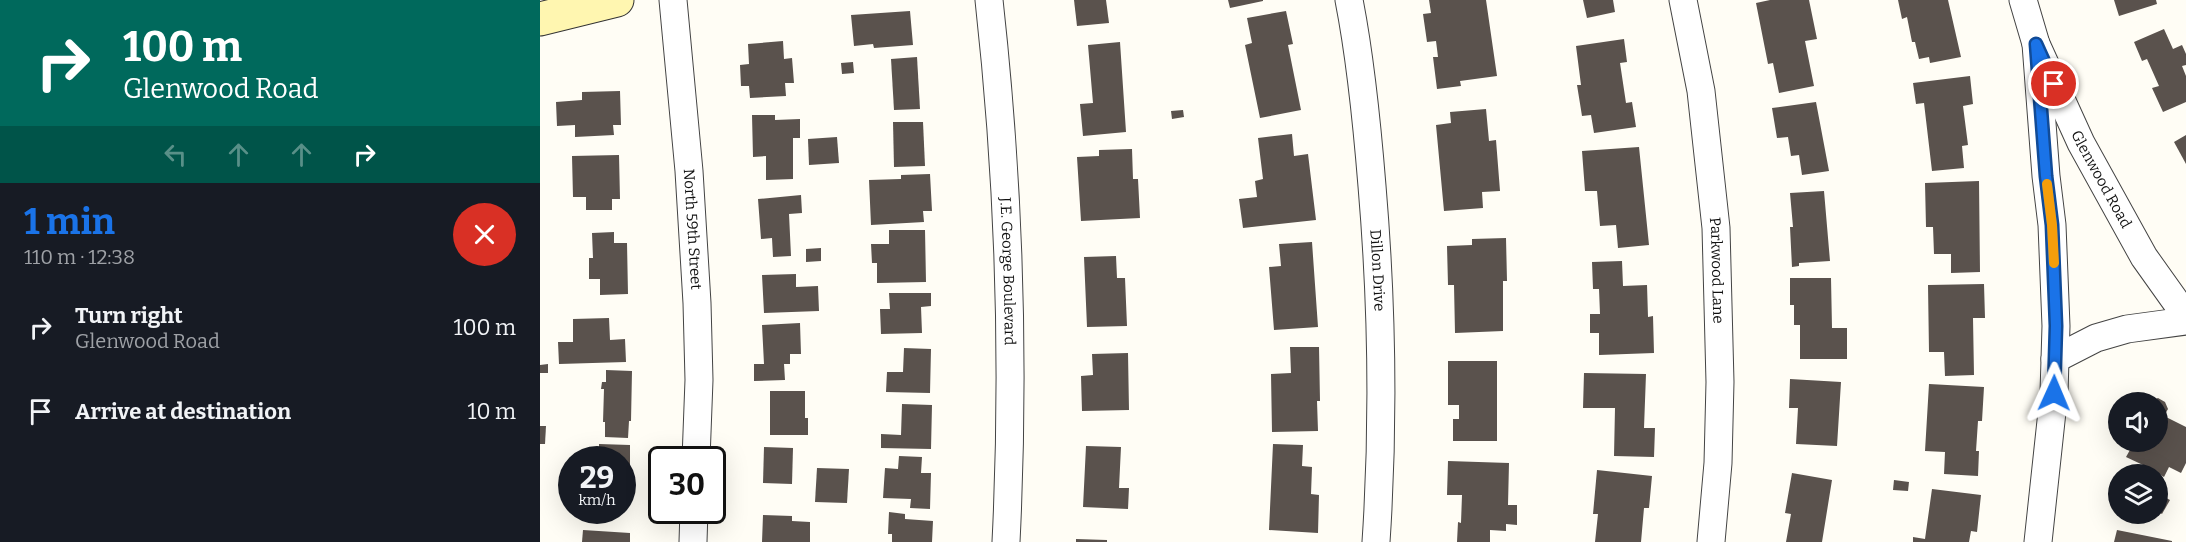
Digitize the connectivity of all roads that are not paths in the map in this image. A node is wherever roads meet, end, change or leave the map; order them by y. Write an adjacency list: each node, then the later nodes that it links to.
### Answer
1 (617, 0): 7 (main road)
2 (673, 0): 12 (street, North 59th Street)
3 (989, 0): 15 (street, J.E. George Boulevard)
4 (1349, 0): 16 (street, Dillon Drive)
5 (1683, 0): 17 (street, Parkwood Lane)
6 (2024, 0): 8 (street, Glenwood Road)
7 (540, 19)
8 (2036, 44): 9 (street, Glenwood Road); 11 (street)
9 (2186, 316)
10 (2186, 321): 11 (street)
11 (2055, 359): 18 (street)
12 (696, 446)
13 (694, 524): 14 (street)
14 (693, 542)
15 (1006, 542)
16 (1376, 542)
17 (1711, 542)
18 (2038, 542)

